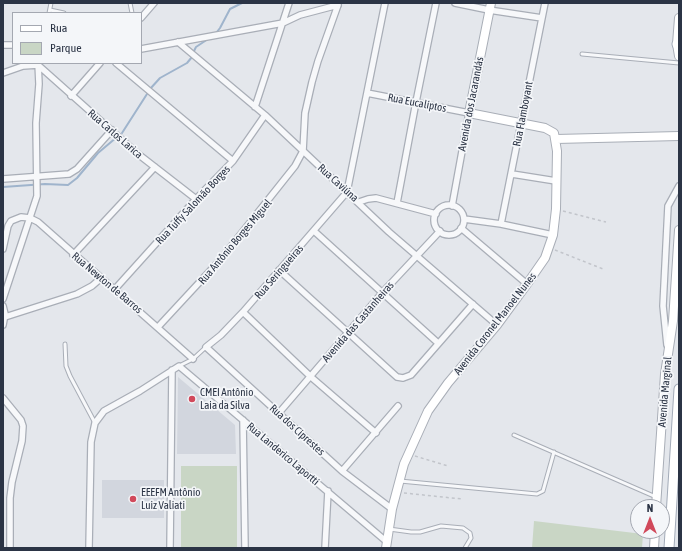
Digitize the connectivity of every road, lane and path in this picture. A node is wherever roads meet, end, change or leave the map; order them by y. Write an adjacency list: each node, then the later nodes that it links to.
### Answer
1 (51, 3): 9 (lane)
2 (154, 3): 10 (street)
3 (289, 3): 13 (street)
4 (385, 3): 24 (street)
5 (436, 3): 26 (street)
6 (455, 3): 8 (street)
7 (545, 3): 11 (street, Rua Flamboyant)
8 (490, 7): 11 (street); 28 (street, Avenida dos Jacarandás)
9 (49, 12)
10 (142, 17)
11 (542, 18): 30 (street, Rua Flamboyant)
12 (679, 18): 15 (street)
13 (283, 23): 14 (street); 27 (street); 34 (street)
14 (178, 42): 16 (street); 27 (street, Rua Caviúna)
15 (678, 46): 18 (street)
16 (142, 49)
17 (582, 54): 19 (lane)
18 (679, 56)
19 (679, 63)
20 (38, 64): 23 (street); 25 (street, Rua Carlos Larica); 39 (street)
21 (99, 64): 25 (street)
22 (117, 64): 35 (street)
23 (3, 73)
24 (367, 93): 26 (street, Rua Eucalíptos); 42 (street)
25 (71, 96): 31 (street, Rua Carlos Larica)
26 (416, 102): 28 (street, Rua Eucalíptos); 45 (street)
27 (255, 107): 29 (street, Rua Caviúna)
28 (469, 113): 30 (street, Rua Eucalíptos); 46 (street, Avenida dos Jacarandás)
29 (265, 116): 34 (street, Rua Caviúna); 35 (street, Rua Tuffy Salomão Borges)
30 (521, 123): 33 (street, Rua Eucalíptos); 37 (street, Rua Flamboyant)
31 (112, 130): 36 (street, Rua Carlos Larica); 39 (street)
32 (679, 136): 33 (street)
33 (556, 139): 40 (street, Avenida Coronel Manoel Nunes)
34 (303, 151): 42 (street, Rua Caviúna); 75 (street, Rua Antônio Borges Miguel)
35 (233, 161): 43 (street, Rua Tuffy Salomão Borges)
36 (155, 167): 43 (street, Rua Carlos Larica); 60 (street)
37 (512, 174): 40 (street); 52 (street, Rua Flamboyant)
38 (3, 178): 39 (street)
39 (37, 179): 49 (street)
40 (556, 181): 47 (street, Avenida Coronel Manoel Nunes)
41 (679, 186): 80 (street)
42 (347, 192): 44 (street, Rua Caviúna); 55 (street, Rua Seringueiras)
43 (196, 199): 66 (street, Rua Tuffy Salomão Borges)
44 (358, 202): 45 (street); 61 (street, Rua Caviúna)
45 (397, 203): 48 (street)
46 (452, 206): 48 (street); 50 (street)
47 (556, 210): 51 (path); 57 (street, Avenida Coronel Manoel Nunes)
48 (436, 214): 56 (street)
49 (30, 218): 59 (street); 60 (street, Rua Newton de Barros); 68 (street)
50 (464, 219): 52 (street); 53 (street)
51 (606, 222)
52 (501, 224): 57 (street)
53 (461, 228): 56 (street); 65 (street)
54 (679, 230): 80 (street, Avenida Marginal)
55 (314, 231): 63 (street, Rua Seringueiras); 67 (street)
56 (440, 232): 61 (street, Avenida das Castanheiras)
57 (553, 235): 58 (street, Avenida Coronel Manoel Nunes)
58 (550, 248): 62 (path); 65 (street, Avenida Coronel Manoel Nunes)
59 (3, 250)
60 (73, 254): 64 (street, Rua Newton de Barros)
61 (417, 256): 67 (street, Avenida das Castanheiras); 69 (street, Rua Caviúna)
62 (603, 269)
63 (279, 270): 71 (street, Rua Seringueiras); 76 (street)
64 (100, 279): 66 (street, Rua Newton de Barros); 72 (street)
65 (527, 284): 74 (street, Avenida Coronel Manoel Nunes)
66 (115, 289): 75 (street, Rua Newton de Barros)
67 (382, 293): 76 (street, Avenida das Castanheiras); 78 (street)
68 (3, 299)
69 (473, 304): 74 (street, Rua Caviúna); 78 (street)
70 (3, 306): 72 (street)
71 (243, 312): 79 (street, Rua Seringueiras); 84 (street)
72 (5, 317): 73 (street)
73 (3, 325)
74 (497, 325): 94 (street, Avenida Coronel Manoel Nunes)
75 (158, 327): 81 (street, Rua Newton de Barros)
76 (349, 332): 78 (street); 84 (street, Avenida das Castanheiras)
77 (65, 344): 90 (lane)
78 (438, 344)
79 (206, 346): 81 (lane); 88 (street, Rua dos Ciprestes)
80 (668, 353): 100 (street, Avenida Marginal)
81 (193, 359): 82 (lane)
82 (179, 366): 83 (street); 89 (street, Rua Landerico Laportti)
83 (172, 370): 90 (street); 107 (street)
84 (312, 377): 88 (street, Avenida das Castanheiras); 91 (street)
85 (679, 389): 111 (main road)
86 (3, 398): 105 (street)
87 (398, 406): 91 (street)
88 (278, 414): 96 (street, Rua dos Ciprestes)
89 (243, 420): 98 (street, Rua Landerico Laportti); 108 (street)
90 (95, 423): 106 (street)
91 (376, 433): 96 (street)
92 (514, 436): 93 (lane)
93 (554, 452): 97 (lane); 100 (lane)
94 (408, 454): 95 (path); 97 (street, Avenida Coronel Manoel Nunes)
95 (448, 466)
96 (342, 471): 102 (street, Rua dos Ciprestes)
97 (400, 480): 99 (street, Avenida Coronel Manoel Nunes)
98 (328, 491): 104 (street, Rua Landerico Laportti); 109 (street)
99 (397, 492): 101 (path); 102 (street, Avenida Coronel Manoel Nunes)
100 (657, 498)
101 (462, 500)
102 (392, 509): 103 (street, Avenida Coronel Manoel Nunes)
103 (389, 529): 104 (street, Avenida Coronel Manoel Nunes); 110 (lane)
104 (387, 545)
105 (10, 548)
106 (89, 548)
107 (170, 548)
108 (245, 548)
109 (325, 548)
110 (465, 548)
111 (669, 548)

